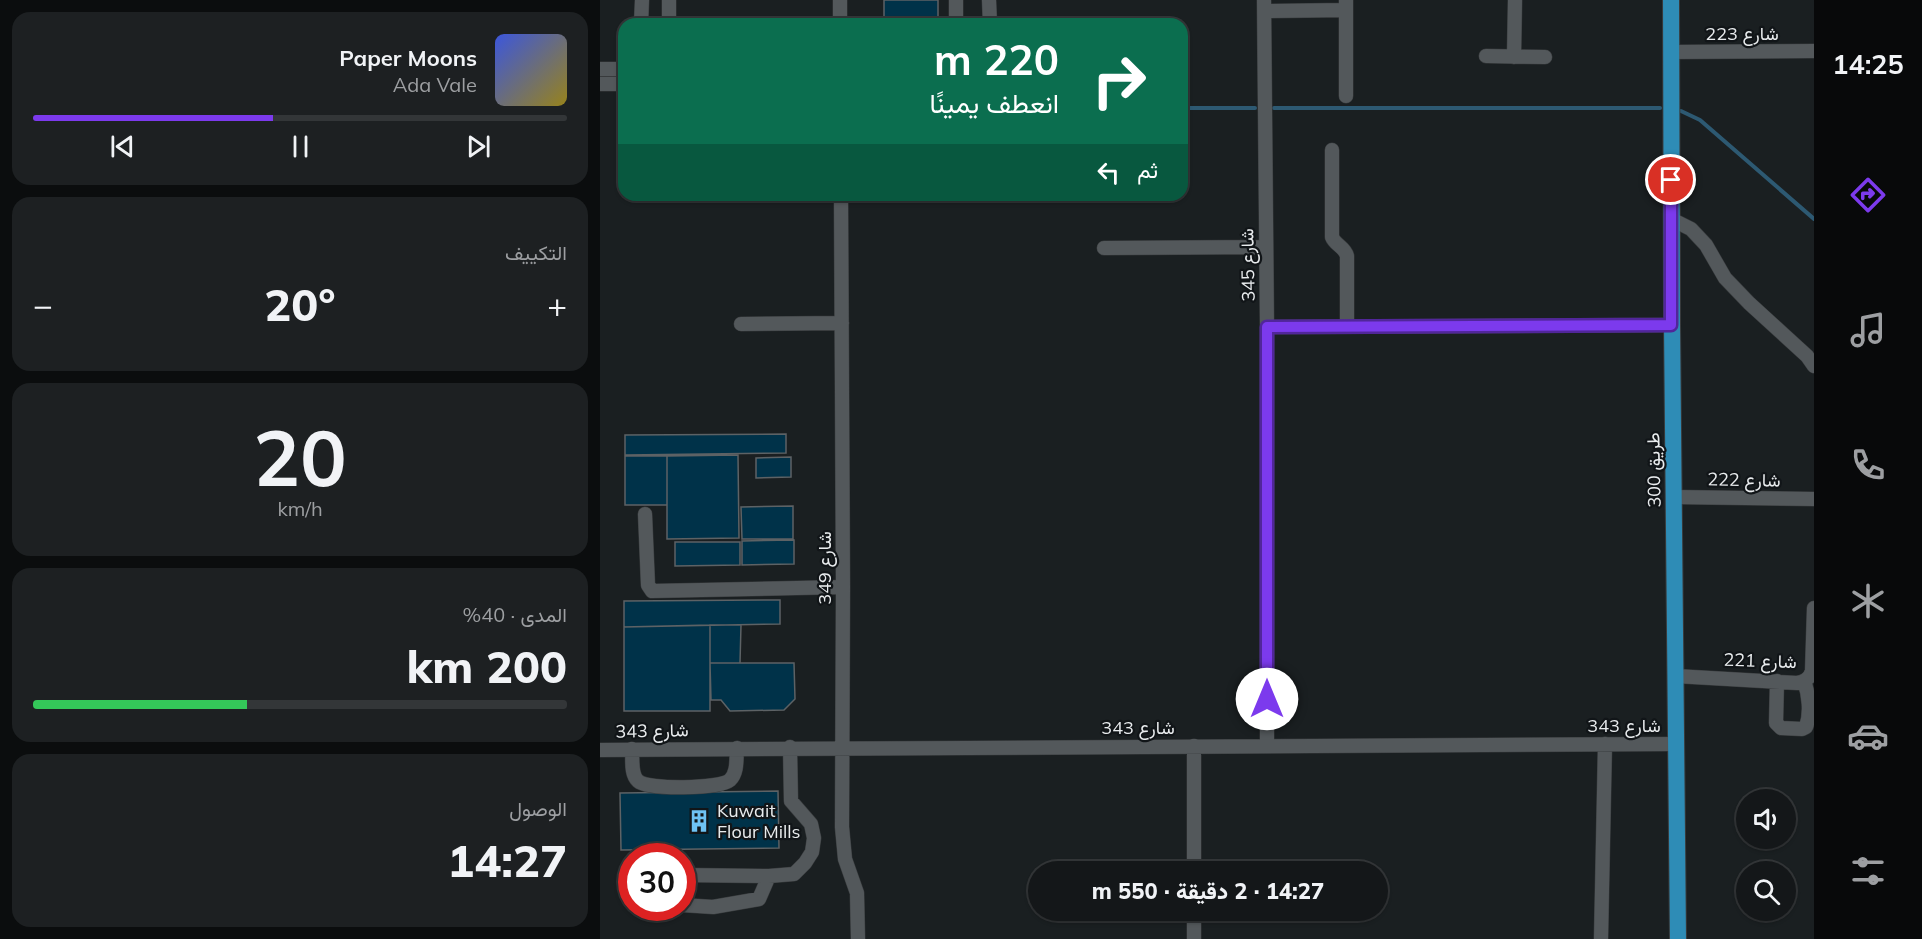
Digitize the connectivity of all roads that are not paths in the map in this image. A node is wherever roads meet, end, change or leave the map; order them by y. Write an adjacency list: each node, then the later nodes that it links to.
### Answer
1 (642, 0): 10 (street)
2 (669, 0): 11 (street)
3 (840, 0): 12 (street)
4 (956, 0): 13 (street)
5 (989, 0): 14 (street)
6 (1515, 0): 18 (street)
7 (1671, 0): 16 (main road, طريق 300)
8 (1346, 5): 9 (street); 24 (street)
9 (1264, 6): 28 (street, شارع 345)
10 (641, 18)
11 (669, 18)
12 (840, 18)
13 (956, 18)
14 (990, 18)
15 (1814, 51): 16 (street, شارع 223)
16 (1671, 52): 27 (main road, طريق 300)
17 (1486, 57): 18 (street)
18 (1514, 57): 19 (street)
19 (1545, 57)
20 (600, 69): 21 (street)
21 (618, 69)
22 (600, 84): 23 (street)
23 (618, 84)
24 (1346, 96)
25 (1332, 150): 34 (street)
26 (841, 201): 30 (street, شارع 349)
27 (1671, 219): 32 (main road, طريق 300); 35 (street)
28 (1266, 247): 29 (street); 33 (street, شارع 345)
29 (1104, 249)
30 (842, 323): 31 (street); 39 (street, شارع 349)
31 (741, 324)
32 (1671, 325): 34 (street); 36 (main road, طريق 300)
33 (1267, 327): 34 (street); 48 (street, شارع 345)
34 (1347, 327)
35 (1814, 366)
36 (1674, 496): 37 (street, شارع 222); 42 (main road, طريق 300)
37 (1814, 499)
38 (645, 514): 39 (street)
39 (843, 587): 50 (street, شارع 349)
40 (1814, 608): 41 (street, شارع 221)
41 (1814, 617): 44 (street, شارع 221)
42 (1675, 676): 43 (street, شارع 221); 46 (main road, طريق 300)
43 (1777, 681): 44 (street, شارع 221); 44 (street)
44 (1804, 681)
45 (1605, 744): 46 (street, شارع 343); 48 (street, شارع 343); 61 (street)
46 (1676, 744): 62 (main road, طريق 300)
47 (1194, 746): 48 (street, شارع 343); 50 (street, شارع 343); 54 (street)
48 (1267, 746)
49 (790, 747): 50 (street, شارع 343); 51 (street, شارع 343); 56 (street)
50 (842, 747): 59 (street, شارع 349)
51 (737, 748): 52 (street, شارع 343); 52 (street)
52 (632, 749): 53 (street, شارع 343)
53 (600, 750)
54 (1194, 861)
55 (696, 875): 56 (street)
56 (769, 876): 57 (street)
57 (696, 906)
58 (1194, 921): 60 (street)
59 (858, 939)
60 (1194, 939)
61 (1601, 939)
62 (1677, 939)

